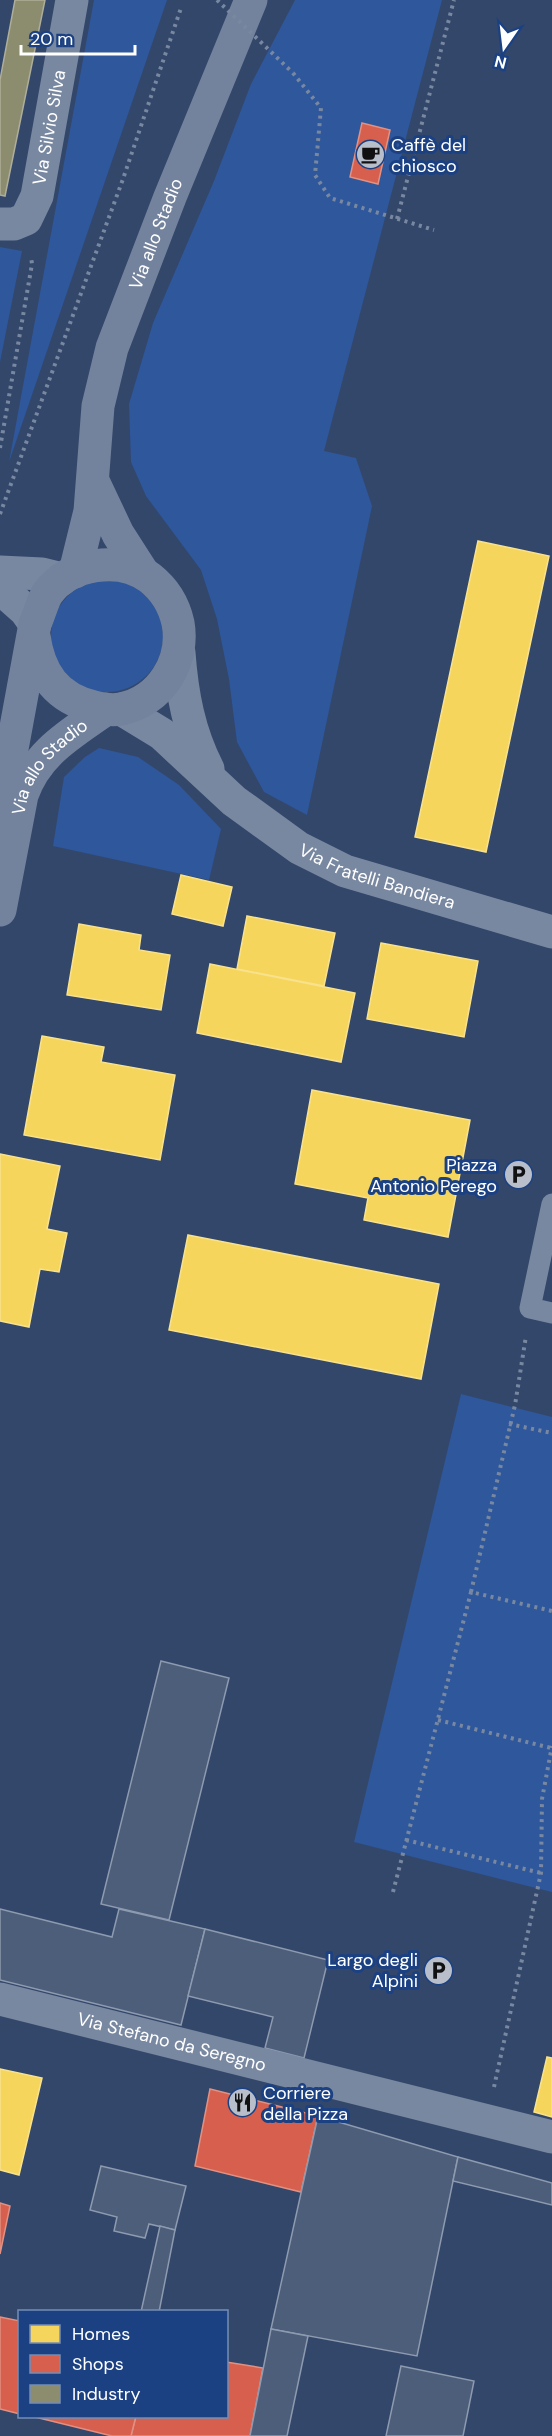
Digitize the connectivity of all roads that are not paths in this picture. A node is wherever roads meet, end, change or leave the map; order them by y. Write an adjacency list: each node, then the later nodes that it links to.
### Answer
1 (72, 0): 3 (street, Via Silvio Silva)
2 (251, 0): 4 (main road, Via allo Stadio)
3 (13, 222)
4 (93, 479): 6 (main road, Via allo Stadio); 7 (main road, Via allo Stadio)
5 (0, 572): 7 (street)
6 (143, 573): 7 (main road, Via allo Stadio); 10 (main road, Via allo Stadio)
7 (68, 575): 9 (main road, Via allo Stadio)
8 (0, 588): 9 (street)
9 (34, 630): 11 (main road, Via allo Stadio); 13 (main road, Via allo Stadio)
10 (179, 653): 11 (main road, Via allo Stadio); 12 (street, Via Fratelli Bandiera)
11 (113, 709): 12 (street, Via Fratelli Bandiera); 14 (main road, Via allo Stadio)
12 (221, 788): 15 (street, Via Fratelli Bandiera)
13 (0, 814)
14 (0, 910)
15 (552, 932)
16 (552, 1204): 17 (lane)
17 (552, 1313)
18 (0, 1999): 19 (street, Via Stefano da Seregno)
19 (552, 2137)

